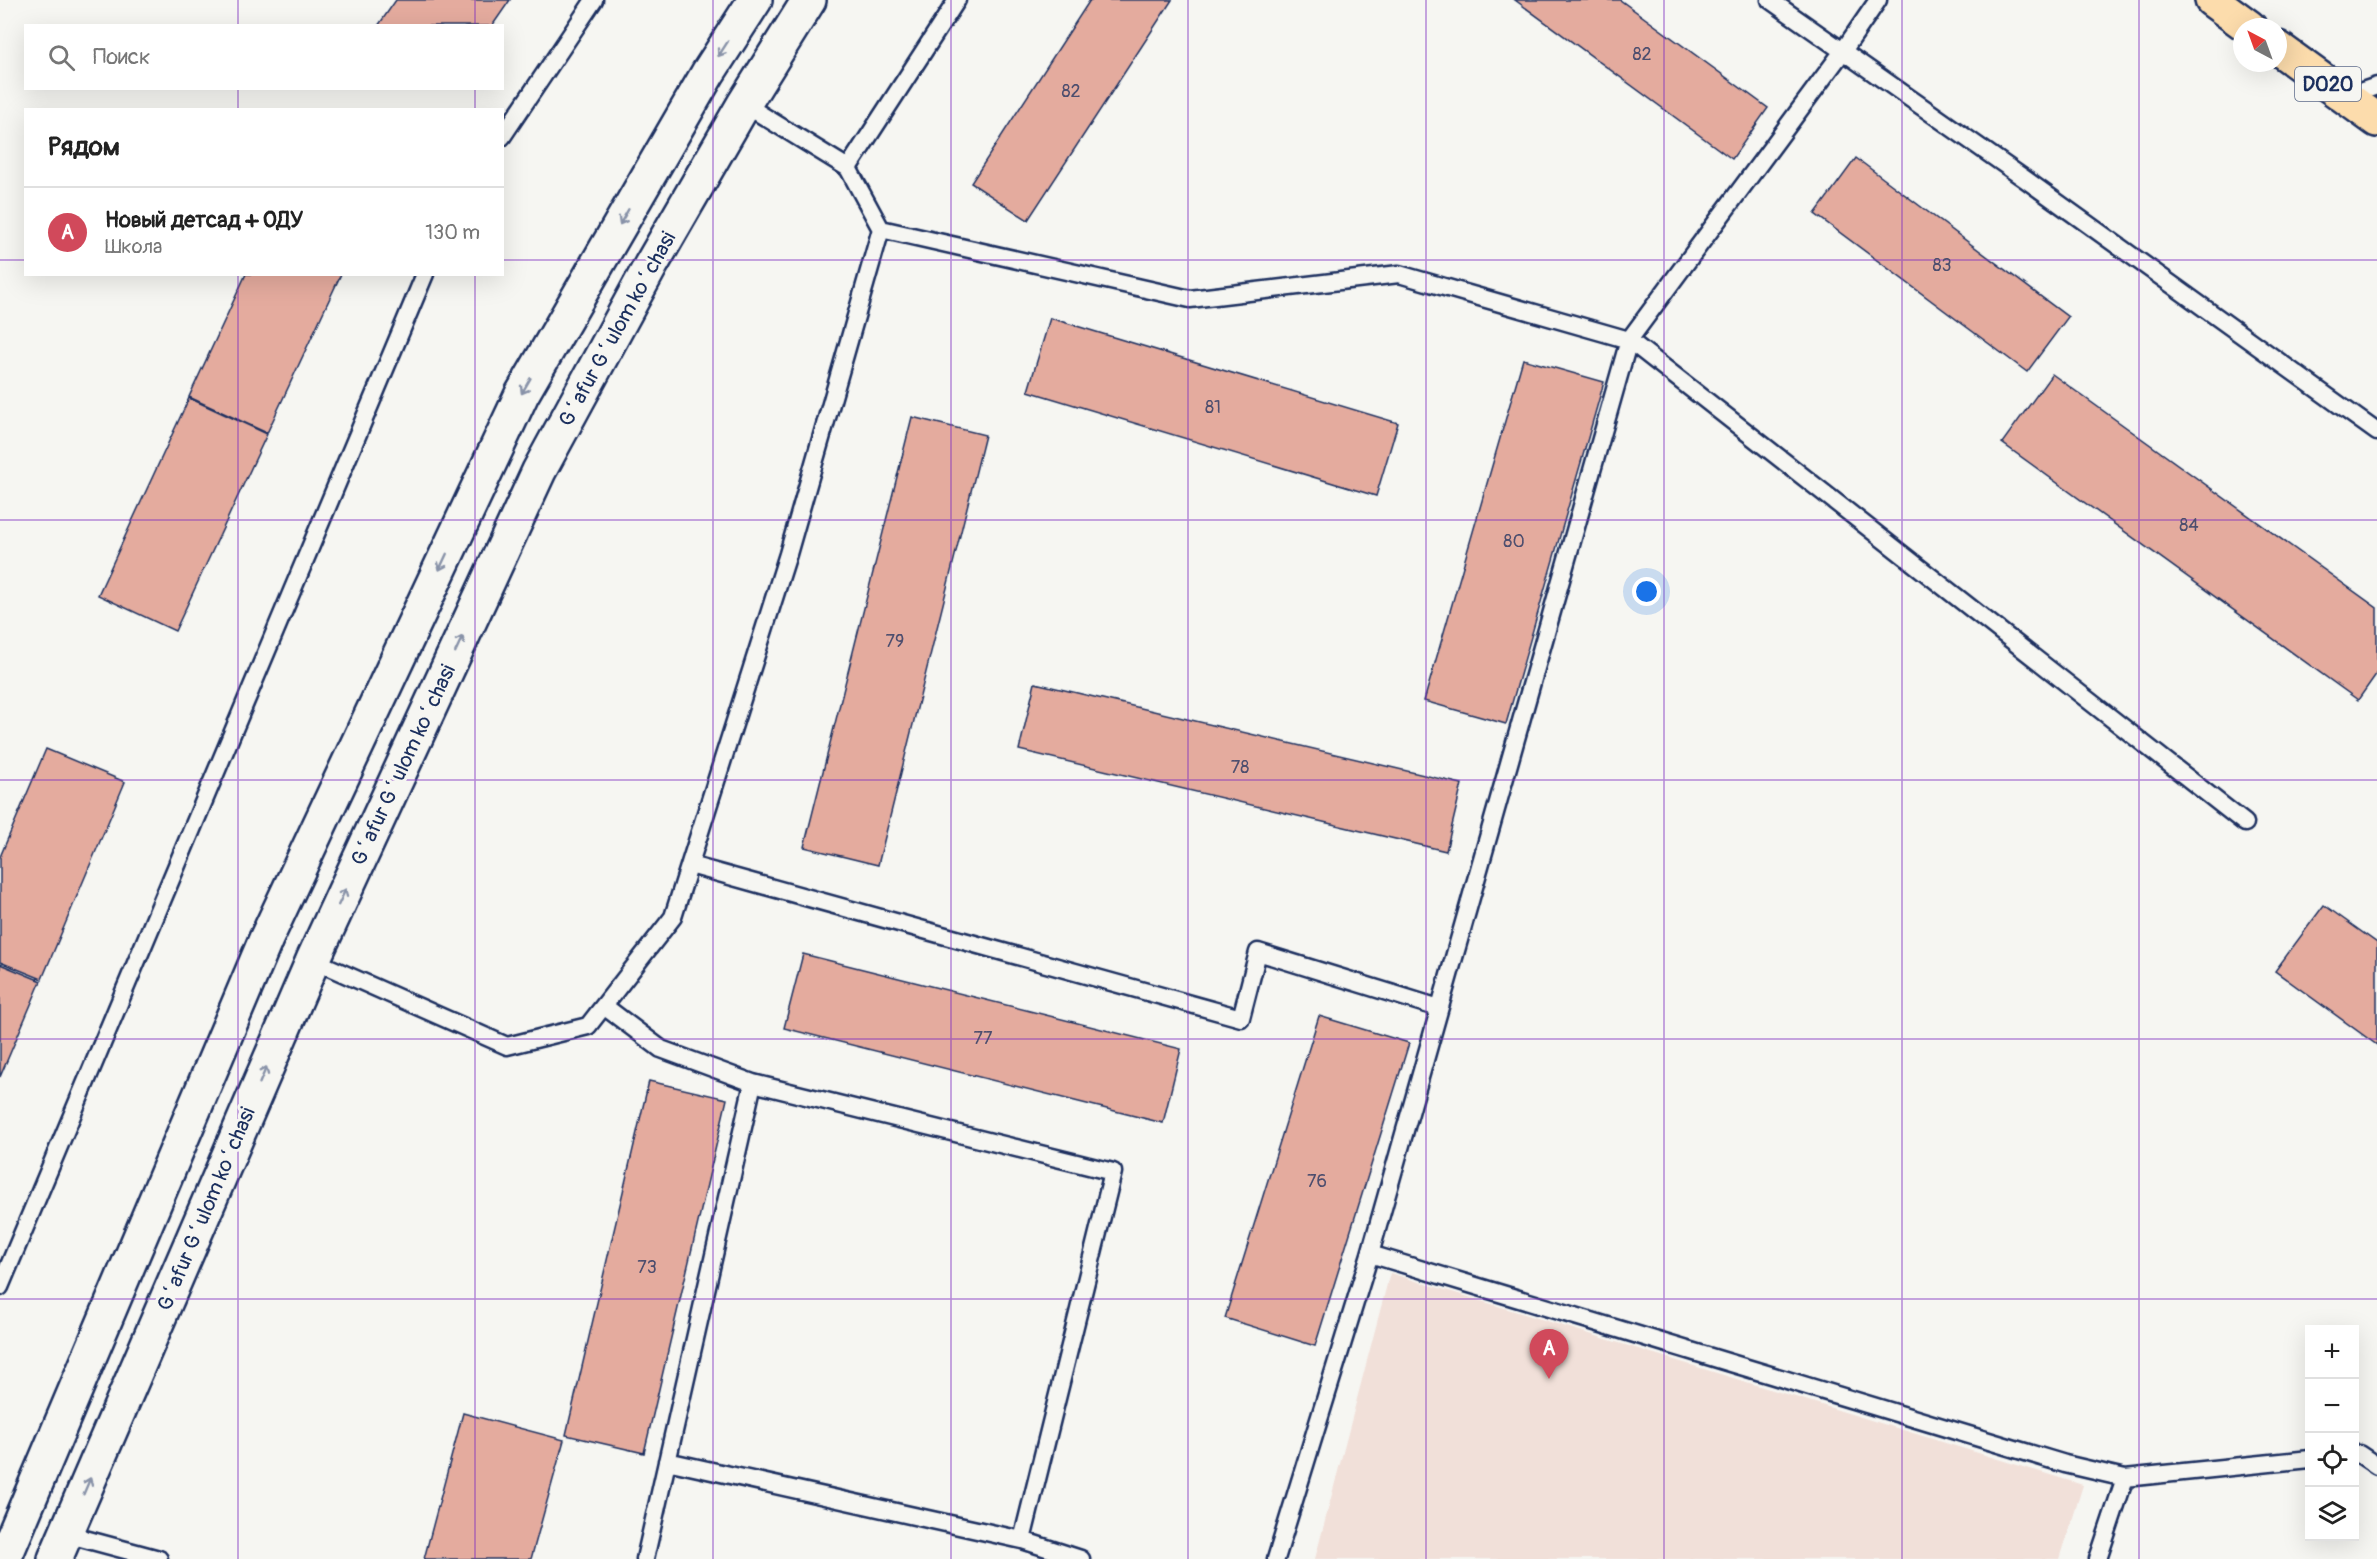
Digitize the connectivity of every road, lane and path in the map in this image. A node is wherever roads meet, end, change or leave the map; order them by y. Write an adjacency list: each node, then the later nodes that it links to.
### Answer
1 (594, 0): 15 (lane)
2 (755, 0): 23 (main road, one-way to 23)
3 (809, 0): 13 (main road, Gʻafur Gʻulom koʻchasi)
4 (957, 0): 16 (lane)
5 (1770, 0): 9 (lane)
6 (1878, 0): 9 (lane)
7 (2212, 0): 8 (main road)
8 (2237, 18)
9 (1843, 51): 19 (lane); 20 (lane)
10 (2287, 55): 12 (main road, D020)
11 (2377, 86): 12 (lane)
12 (2345, 97): 14 (main road, D020)
13 (744, 104): 16 (lane); 24 (main road, Gʻafur Gʻulom koʻchasi, one-way to 13)
14 (2377, 120)
15 (504, 134)
16 (848, 168): 17 (lane)
17 (881, 229): 19 (lane); 22 (lane)
18 (424, 276): 29 (lane)
19 (1629, 340): 21 (lane); 26 (lane)
20 (2377, 432)
21 (2245, 823)
22 (690, 865): 25 (lane); 26 (lane)
23 (266, 939): 24 (main road); 37 (main road)
24 (313, 960): 25 (lane); 36 (main road, Gʻafur Gʻulom koʻchasi, one-way to 24)
25 (604, 1006): 27 (lane)
26 (1439, 1008): 28 (lane)
27 (753, 1083): 32 (lane); 35 (lane)
28 (1370, 1254): 34 (lane); 41 (lane)
29 (0, 1287)
30 (2359, 1454): 33 (lane)
31 (2305, 1460): 34 (lane)
32 (667, 1461): 35 (lane); 39 (lane)
33 (2377, 1466)
34 (2125, 1478): 42 (lane)
35 (1022, 1540): 40 (lane)
36 (61, 1547): 38 (lane)
37 (4, 1559)
38 (159, 1559)
39 (645, 1559)
40 (1081, 1559)
41 (1276, 1559)
42 (2098, 1559)

